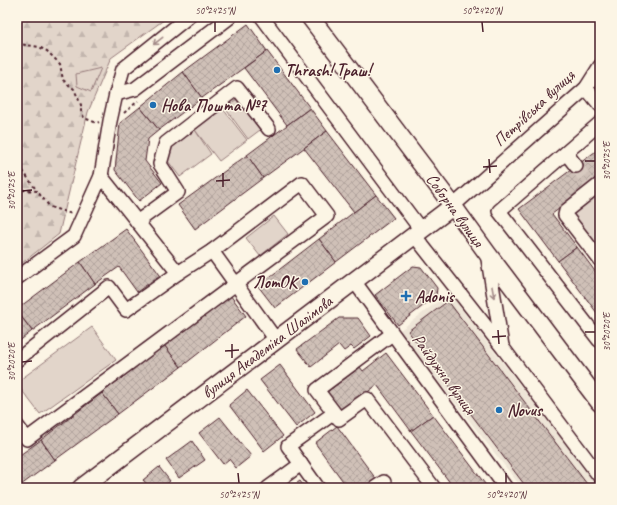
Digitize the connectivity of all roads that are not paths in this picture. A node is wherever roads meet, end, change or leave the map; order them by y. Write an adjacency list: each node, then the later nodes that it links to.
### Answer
1 (188, 17): 7 (street, one-way to 7)
2 (230, 17): 7 (street)
3 (262, 17): 17 (street)
4 (310, 17): 15 (main road, Соборна вулиця)
5 (600, 66): 6 (street, Петрівська вулиця)
6 (586, 88): 8 (street); 15 (street, Петрівська вулиця)
7 (116, 94): 13 (street)
8 (600, 105)
9 (600, 123): 11 (street)
10 (269, 129): 16 (street)
11 (566, 153): 12 (street); 26 (street)
12 (576, 166)
13 (101, 176): 16 (street); 22 (street)
14 (595, 186): 20 (street)
15 (453, 206): 17 (main road, вулиця Академіка Шалімова); 19 (main road, Соборна вулиця)
16 (137, 222): 21 (street)
17 (417, 233): 23 (main road, вулиця Академіка Шалімова); 28 (street)
18 (212, 251): 21 (street); 24 (street); 24 (street)
19 (487, 253): 28 (street, one-way to 28); 30 (main road, Соборна вулиця)
20 (600, 260)
21 (178, 273): 29 (street)
22 (17, 278)
23 (354, 281): 25 (street, Райдужна вулиця); 27 (main road, вулиця Академіка Шалімова)
24 (236, 284): 27 (street); 32 (street)
25 (392, 334): 31 (street); 39 (street, Райдужна вулиця)
26 (600, 339)
27 (276, 340): 35 (main road, вулиця Академіка Шалімова)
28 (503, 348): 34 (street)
29 (17, 360)
30 (600, 403)
31 (334, 413): 33 (street); 38 (street)
32 (17, 426)
33 (301, 464): 36 (street); 37 (street)
34 (600, 477)
35 (80, 488)
36 (268, 488)
37 (318, 488)
38 (434, 488)
39 (506, 488)

